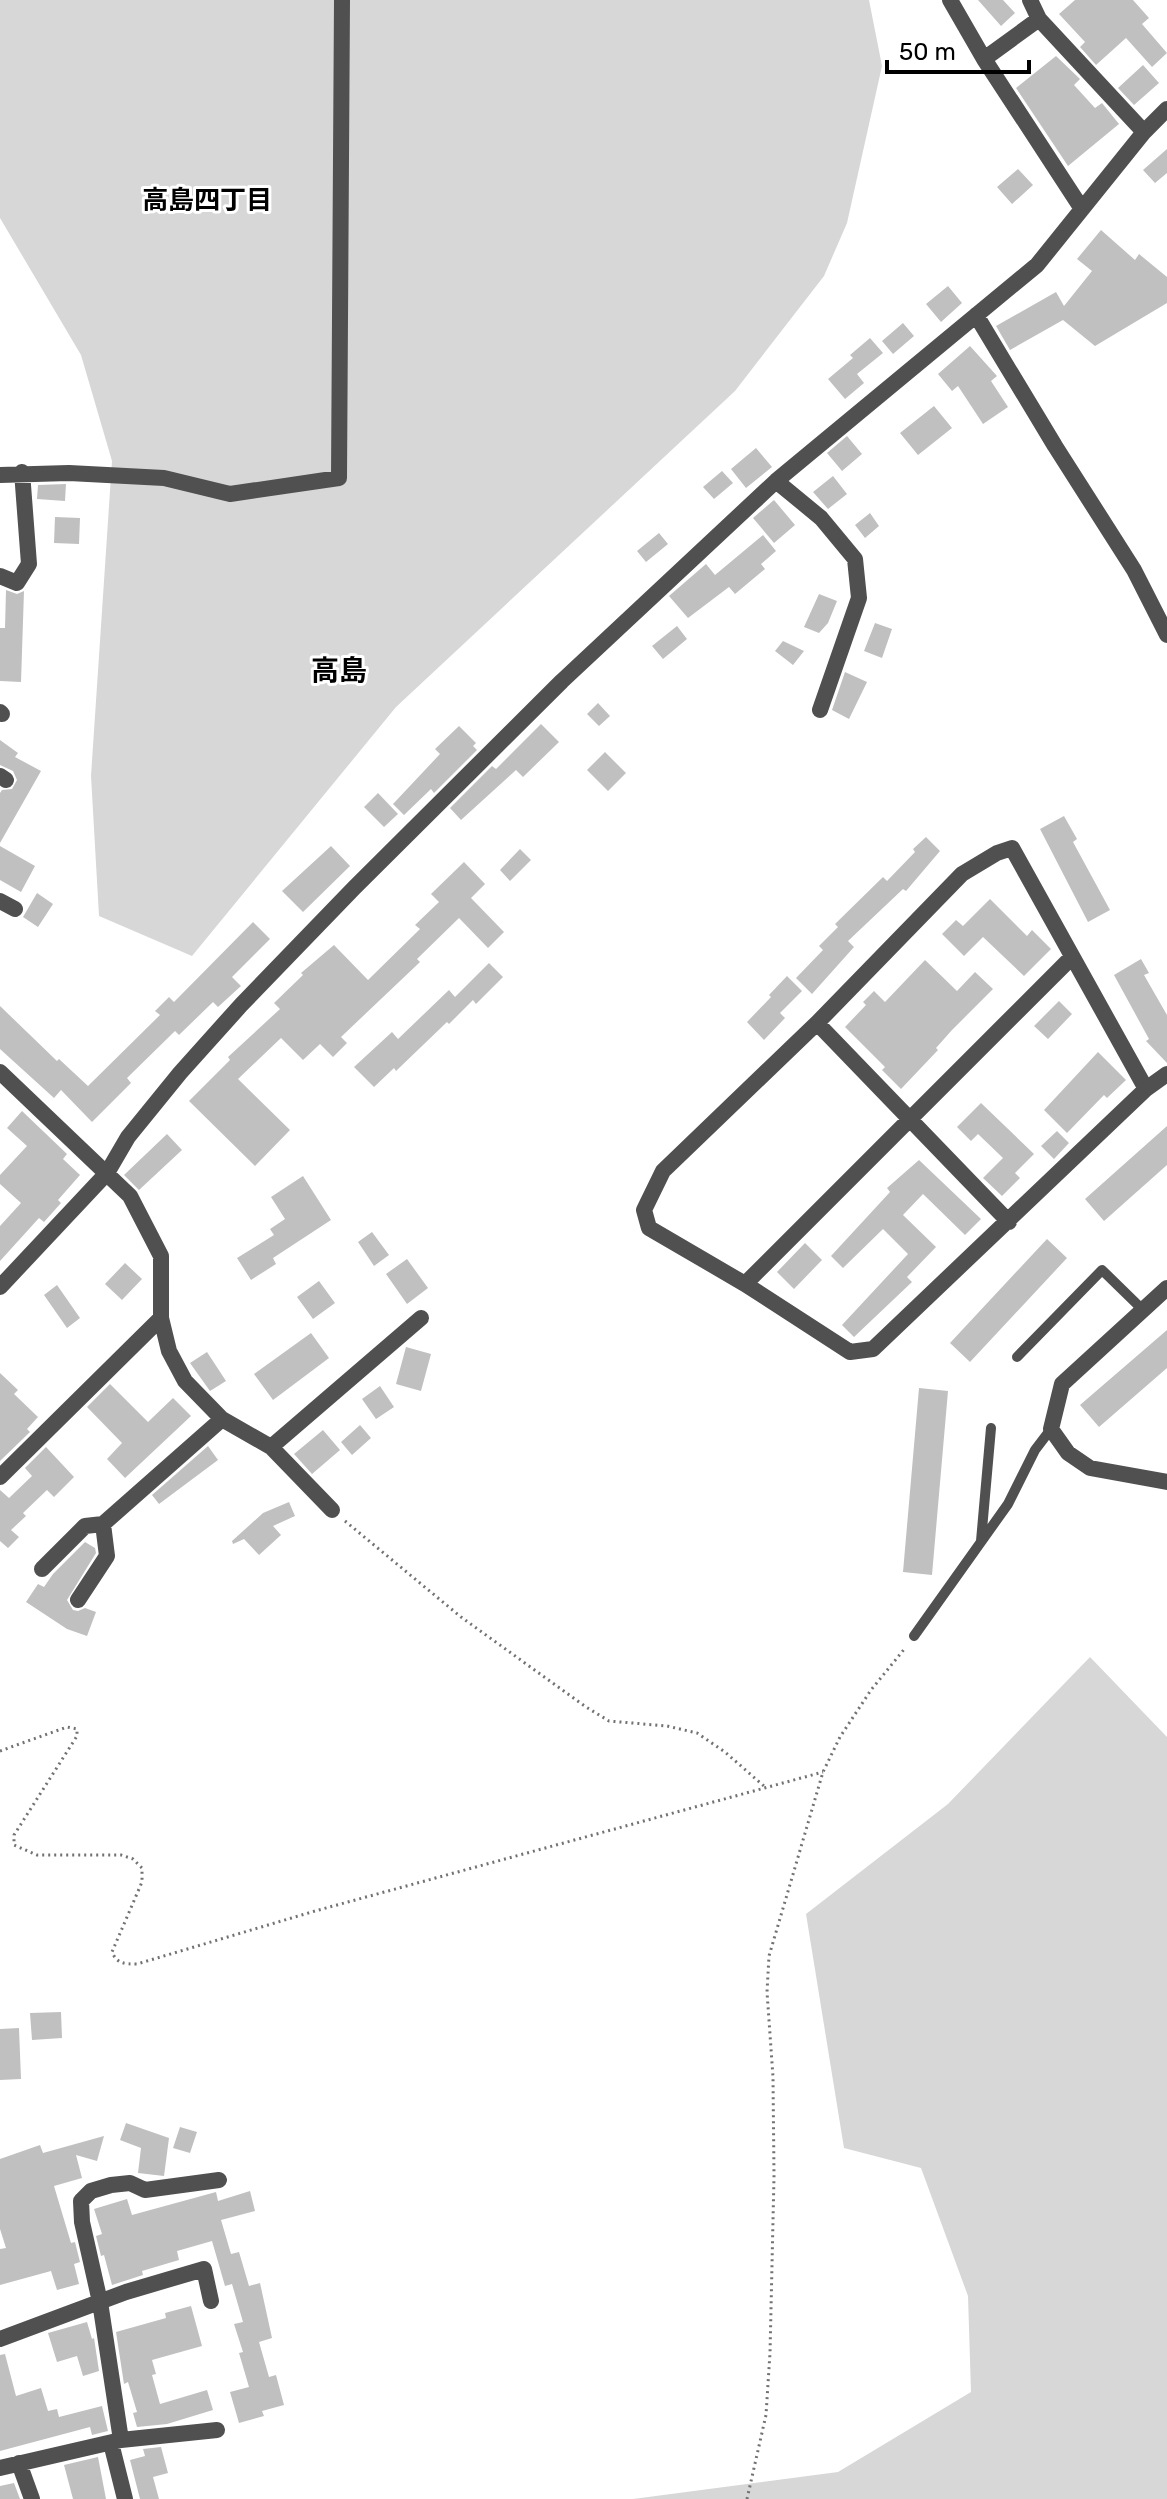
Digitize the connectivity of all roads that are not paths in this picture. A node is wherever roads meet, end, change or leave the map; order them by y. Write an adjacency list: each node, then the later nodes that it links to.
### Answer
1 (342, 0): 10 (street)
2 (950, 0): 5 (street)
3 (1030, 0): 4 (street)
4 (1039, 19): 5 (street); 7 (street)
5 (984, 59): 8 (street)
6 (1167, 109): 7 (street)
7 (1144, 132): 8 (street)
8 (1082, 209): 9 (street)
9 (976, 315): 12 (street); 14 (street)
10 (22, 472): 11 (street); 13 (street)
11 (0, 475)
12 (776, 481): 15 (street); 24 (street)
13 (0, 576)
14 (1167, 635)
15 (820, 710)
16 (0, 901): 17 (street)
17 (15, 909)
18 (1072, 957): 19 (street); 22 (street); 23 (street)
19 (817, 1023): 23 (street); 26 (street)
20 (0, 1072): 24 (street)
21 (1167, 1074): 22 (street)
22 (1146, 1089): 25 (street)
23 (912, 1119): 25 (street); 26 (street)
24 (107, 1173): 27 (street); 30 (street)
25 (1009, 1222): 26 (street)
26 (745, 1284)
27 (0, 1287)
28 (1167, 1288): 29 (street)
29 (1143, 1310): 32 (lane); 35 (street)
30 (161, 1318): 33 (street); 37 (street)
31 (421, 1318): 36 (street)
32 (1017, 1357)
33 (222, 1419): 36 (street); 40 (street)
34 (991, 1428): 41 (lane)
35 (1051, 1429): 38 (street); 41 (lane)
36 (271, 1447): 39 (street)
37 (0, 1477)
38 (1167, 1482)
39 (332, 1510)
40 (103, 1524): 42 (street); 43 (street)
41 (981, 1543): 44 (lane)
42 (42, 1569)
43 (78, 1600)
44 (914, 1636)
45 (219, 2180): 47 (street)
46 (211, 2301): 47 (street)
47 (100, 2302): 48 (street); 50 (street)
48 (0, 2339)
49 (217, 2430): 50 (street)
50 (116, 2441): 51 (street); 54 (street)
51 (19, 2463): 52 (street); 53 (street)
52 (0, 2468)
53 (32, 2499)
54 (125, 2499)

